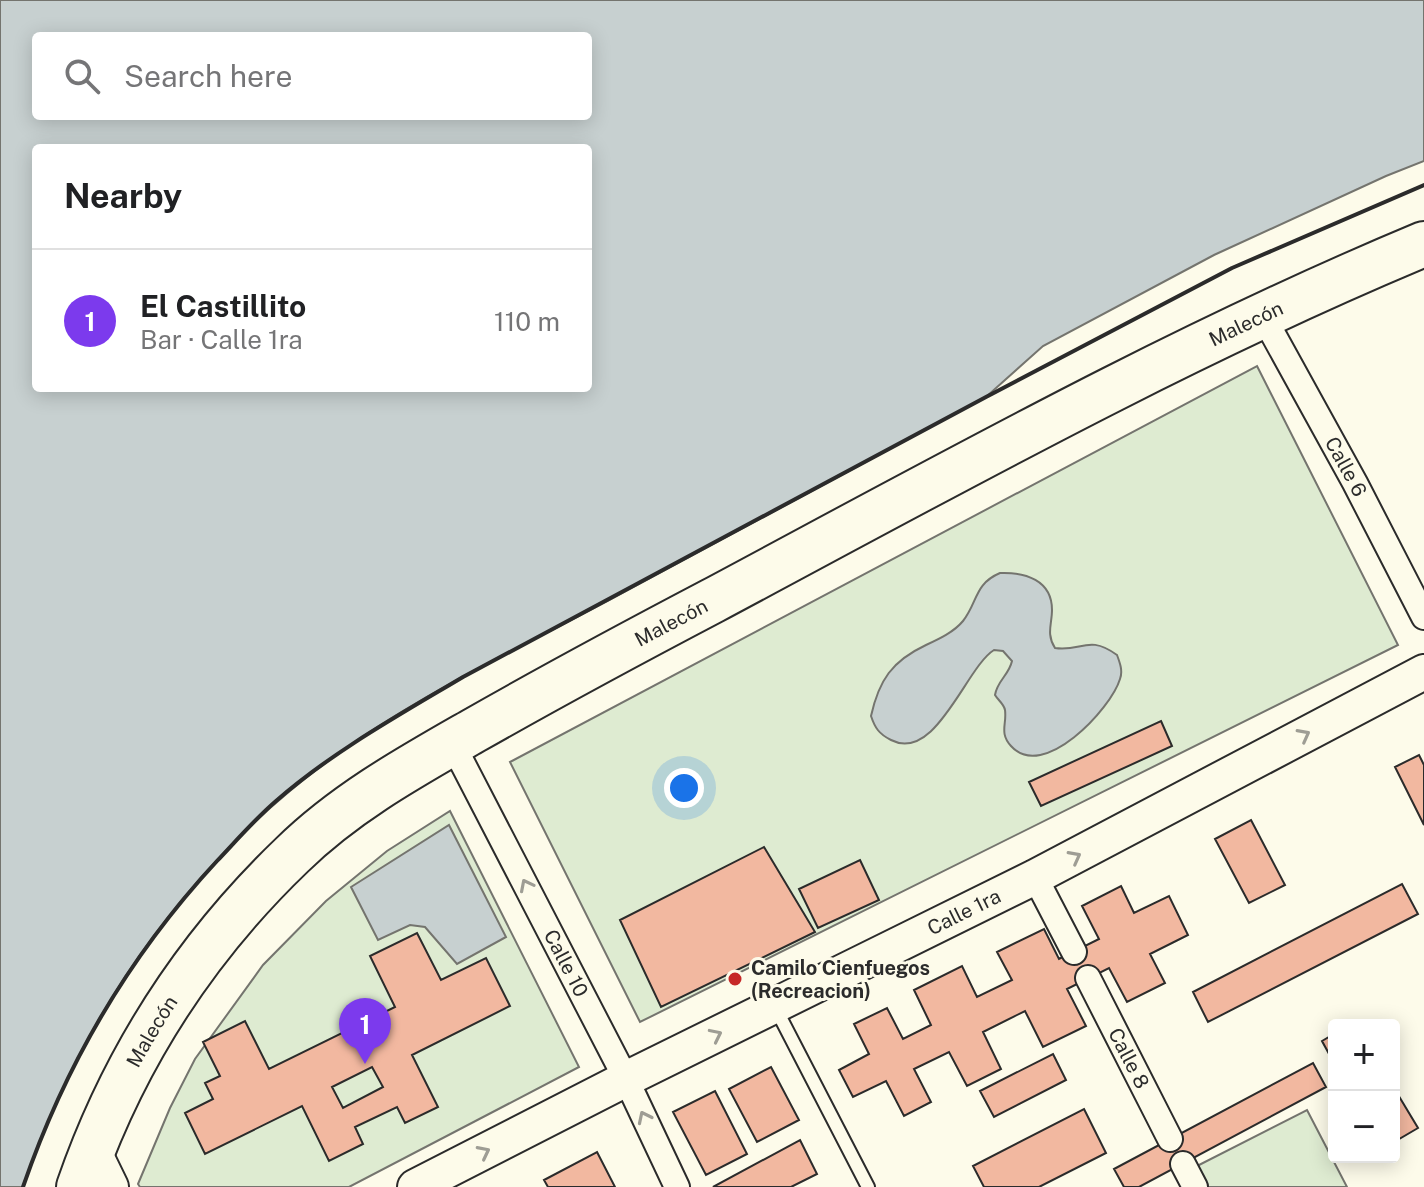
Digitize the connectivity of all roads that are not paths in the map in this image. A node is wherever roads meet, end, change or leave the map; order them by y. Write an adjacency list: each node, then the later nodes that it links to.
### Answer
1 (1424, 244): 2 (highway, Malecón)
2 (1263, 316): 3 (street, Calle 6); 5 (highway, Malecón)
3 (1424, 617)
4 (1424, 672): 6 (street, Calle 1ra, one-way to 4)
5 (452, 743): 10 (street, Calle 10, one-way to 5); 13 (highway, Malecón)
6 (1035, 877): 7 (street); 9 (street, Calle 1ra)
7 (1074, 952)
8 (1088, 978): 11 (street, Calle 8)
9 (774, 1006): 10 (street, Calle 1ra, one-way to 9); 16 (lane)
10 (626, 1079): 14 (street, Calle 1ra, one-way to 10); 15 (street, Calle 10, one-way to 10)
11 (1170, 1139)
12 (1183, 1164): 17 (street)
13 (94, 1175)
14 (415, 1187)
15 (677, 1187)
16 (868, 1187)
17 (1195, 1187)

